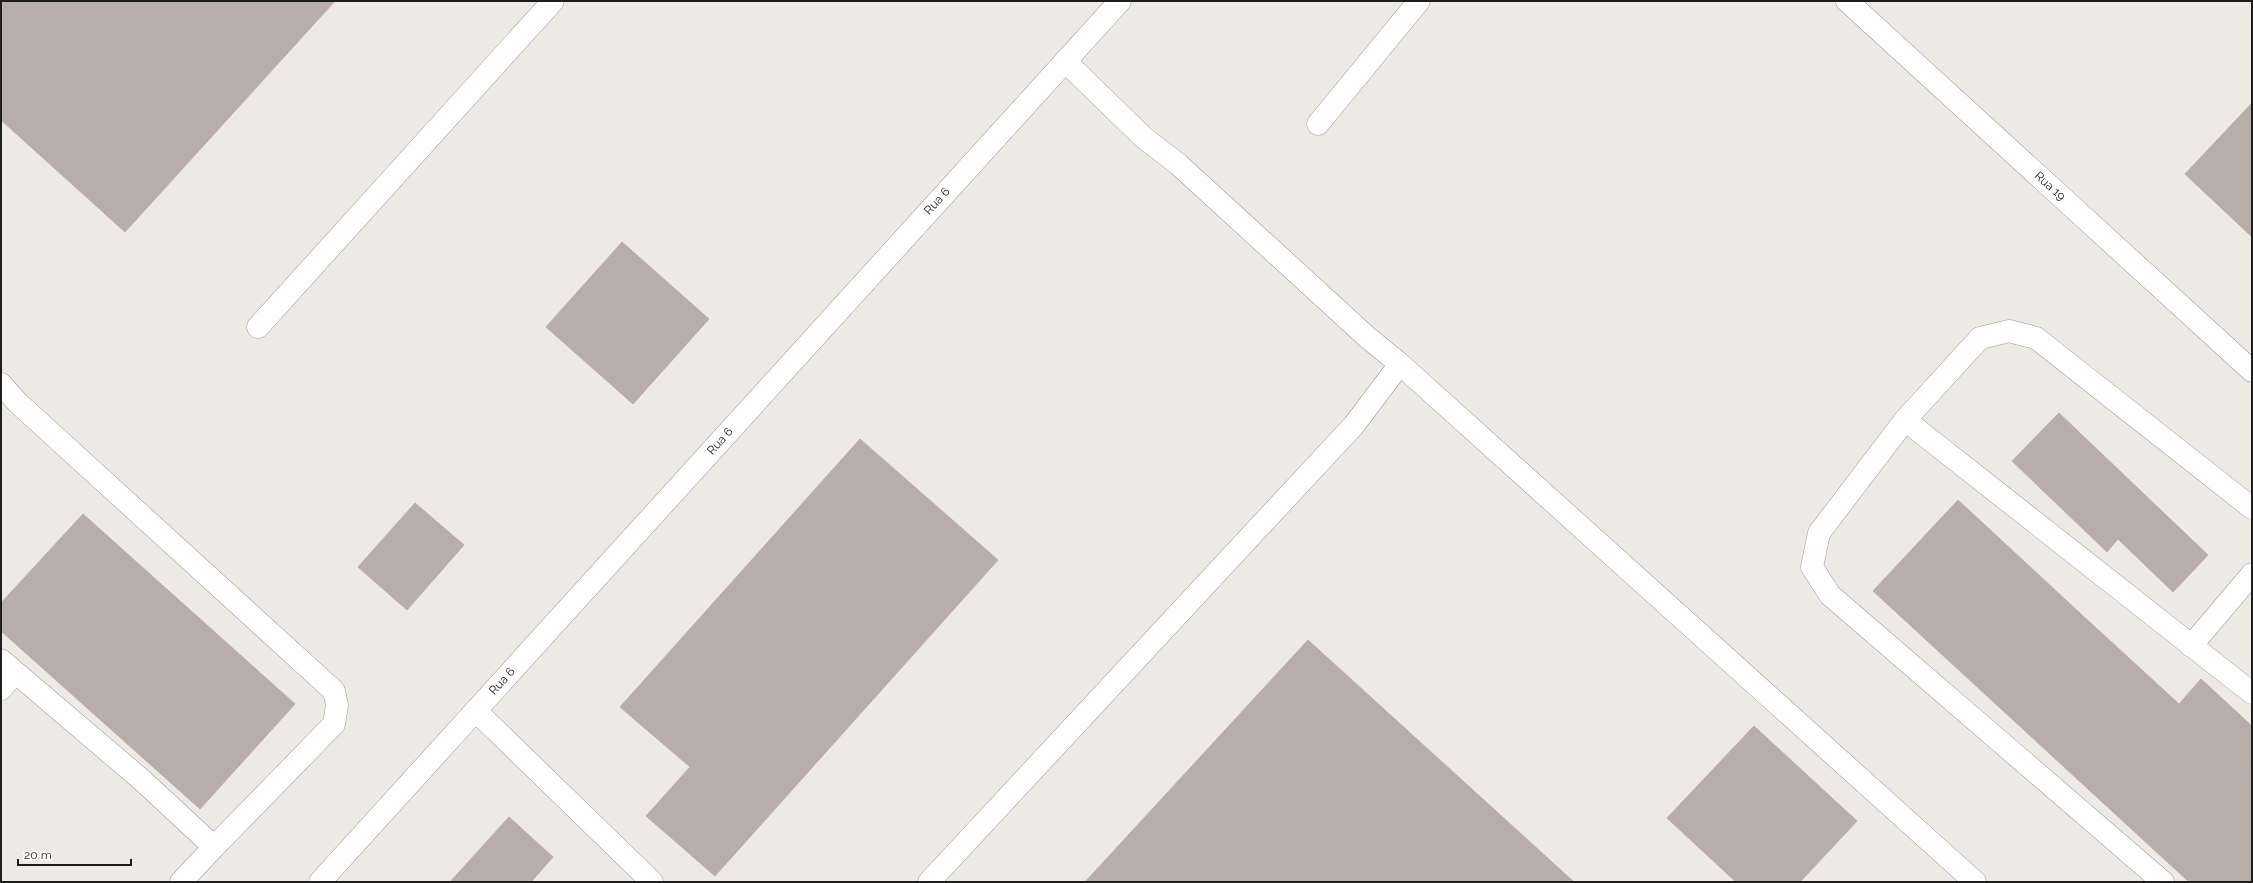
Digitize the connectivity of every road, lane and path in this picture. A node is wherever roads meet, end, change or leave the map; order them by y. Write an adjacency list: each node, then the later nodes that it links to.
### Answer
1 (553, 1): 7 (street)
2 (1120, 1): 5 (street, Rua 6)
3 (1419, 1): 6 (street)
4 (1847, 1): 9 (street, Rua 19)
5 (1064, 61): 8 (street); 18 (street, Rua 6)
6 (1318, 124)
7 (258, 327)
8 (1400, 364): 23 (street); 24 (street)
9 (2252, 371)
10 (1, 384): 19 (street)
11 (1905, 420): 12 (street); 14 (street); 25 (street)
12 (2252, 508)
13 (2252, 574): 14 (street)
14 (2191, 646): 17 (street)
15 (8, 666): 16 (street); 19 (street)
16 (1, 689)
17 (2252, 693)
18 (476, 711): 21 (street, Rua 6); 22 (street)
19 (214, 847): 20 (street)
20 (181, 882)
21 (320, 882)
22 (652, 882)
23 (929, 882)
24 (1975, 882)
25 (2163, 882)

